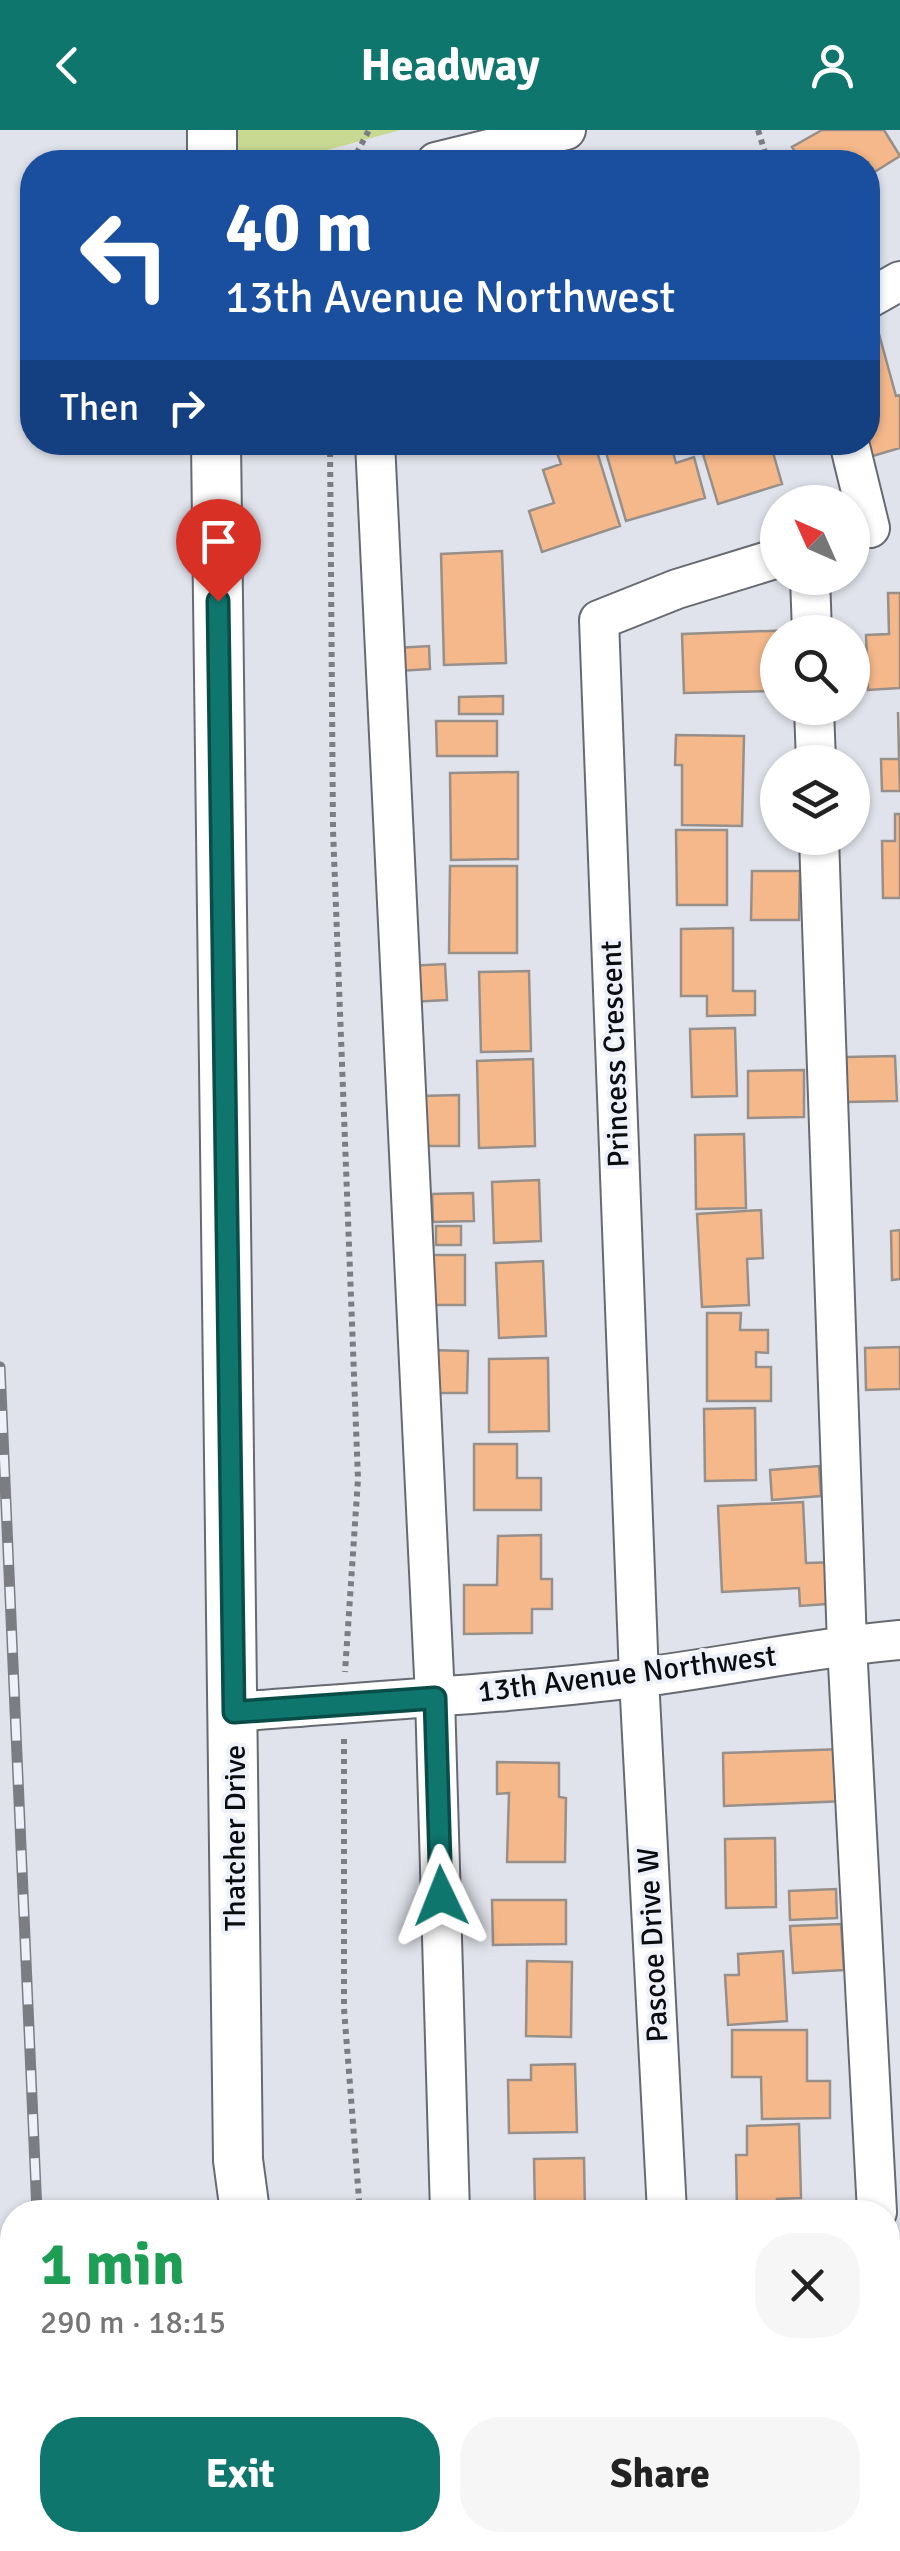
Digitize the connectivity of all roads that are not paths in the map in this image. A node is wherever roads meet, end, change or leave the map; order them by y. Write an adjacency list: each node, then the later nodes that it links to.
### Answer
1 (566, 130): 2 (street)
2 (485, 150)
3 (216, 455): 13 (main road, Thatcher Drive)
4 (387, 455): 12 (street)
5 (853, 455): 6 (street)
6 (874, 527)
7 (760, 564): 11 (street, Princess Crescent)
8 (820, 855): 10 (street)
9 (900, 1640): 10 (street, 13th Avenue Northwest)
10 (847, 1645): 11 (street, 13th Avenue Northwest); 17 (street)
11 (638, 1678): 12 (street, 13th Avenue Northwest); 16 (street, Pascoe Drive W)
12 (435, 1698): 13 (street, 13th Avenue Northwest); 15 (street)
13 (234, 1712): 14 (main road, Thatcher Drive)
14 (243, 2200)
15 (450, 2200)
16 (666, 2200)
17 (876, 2200)

